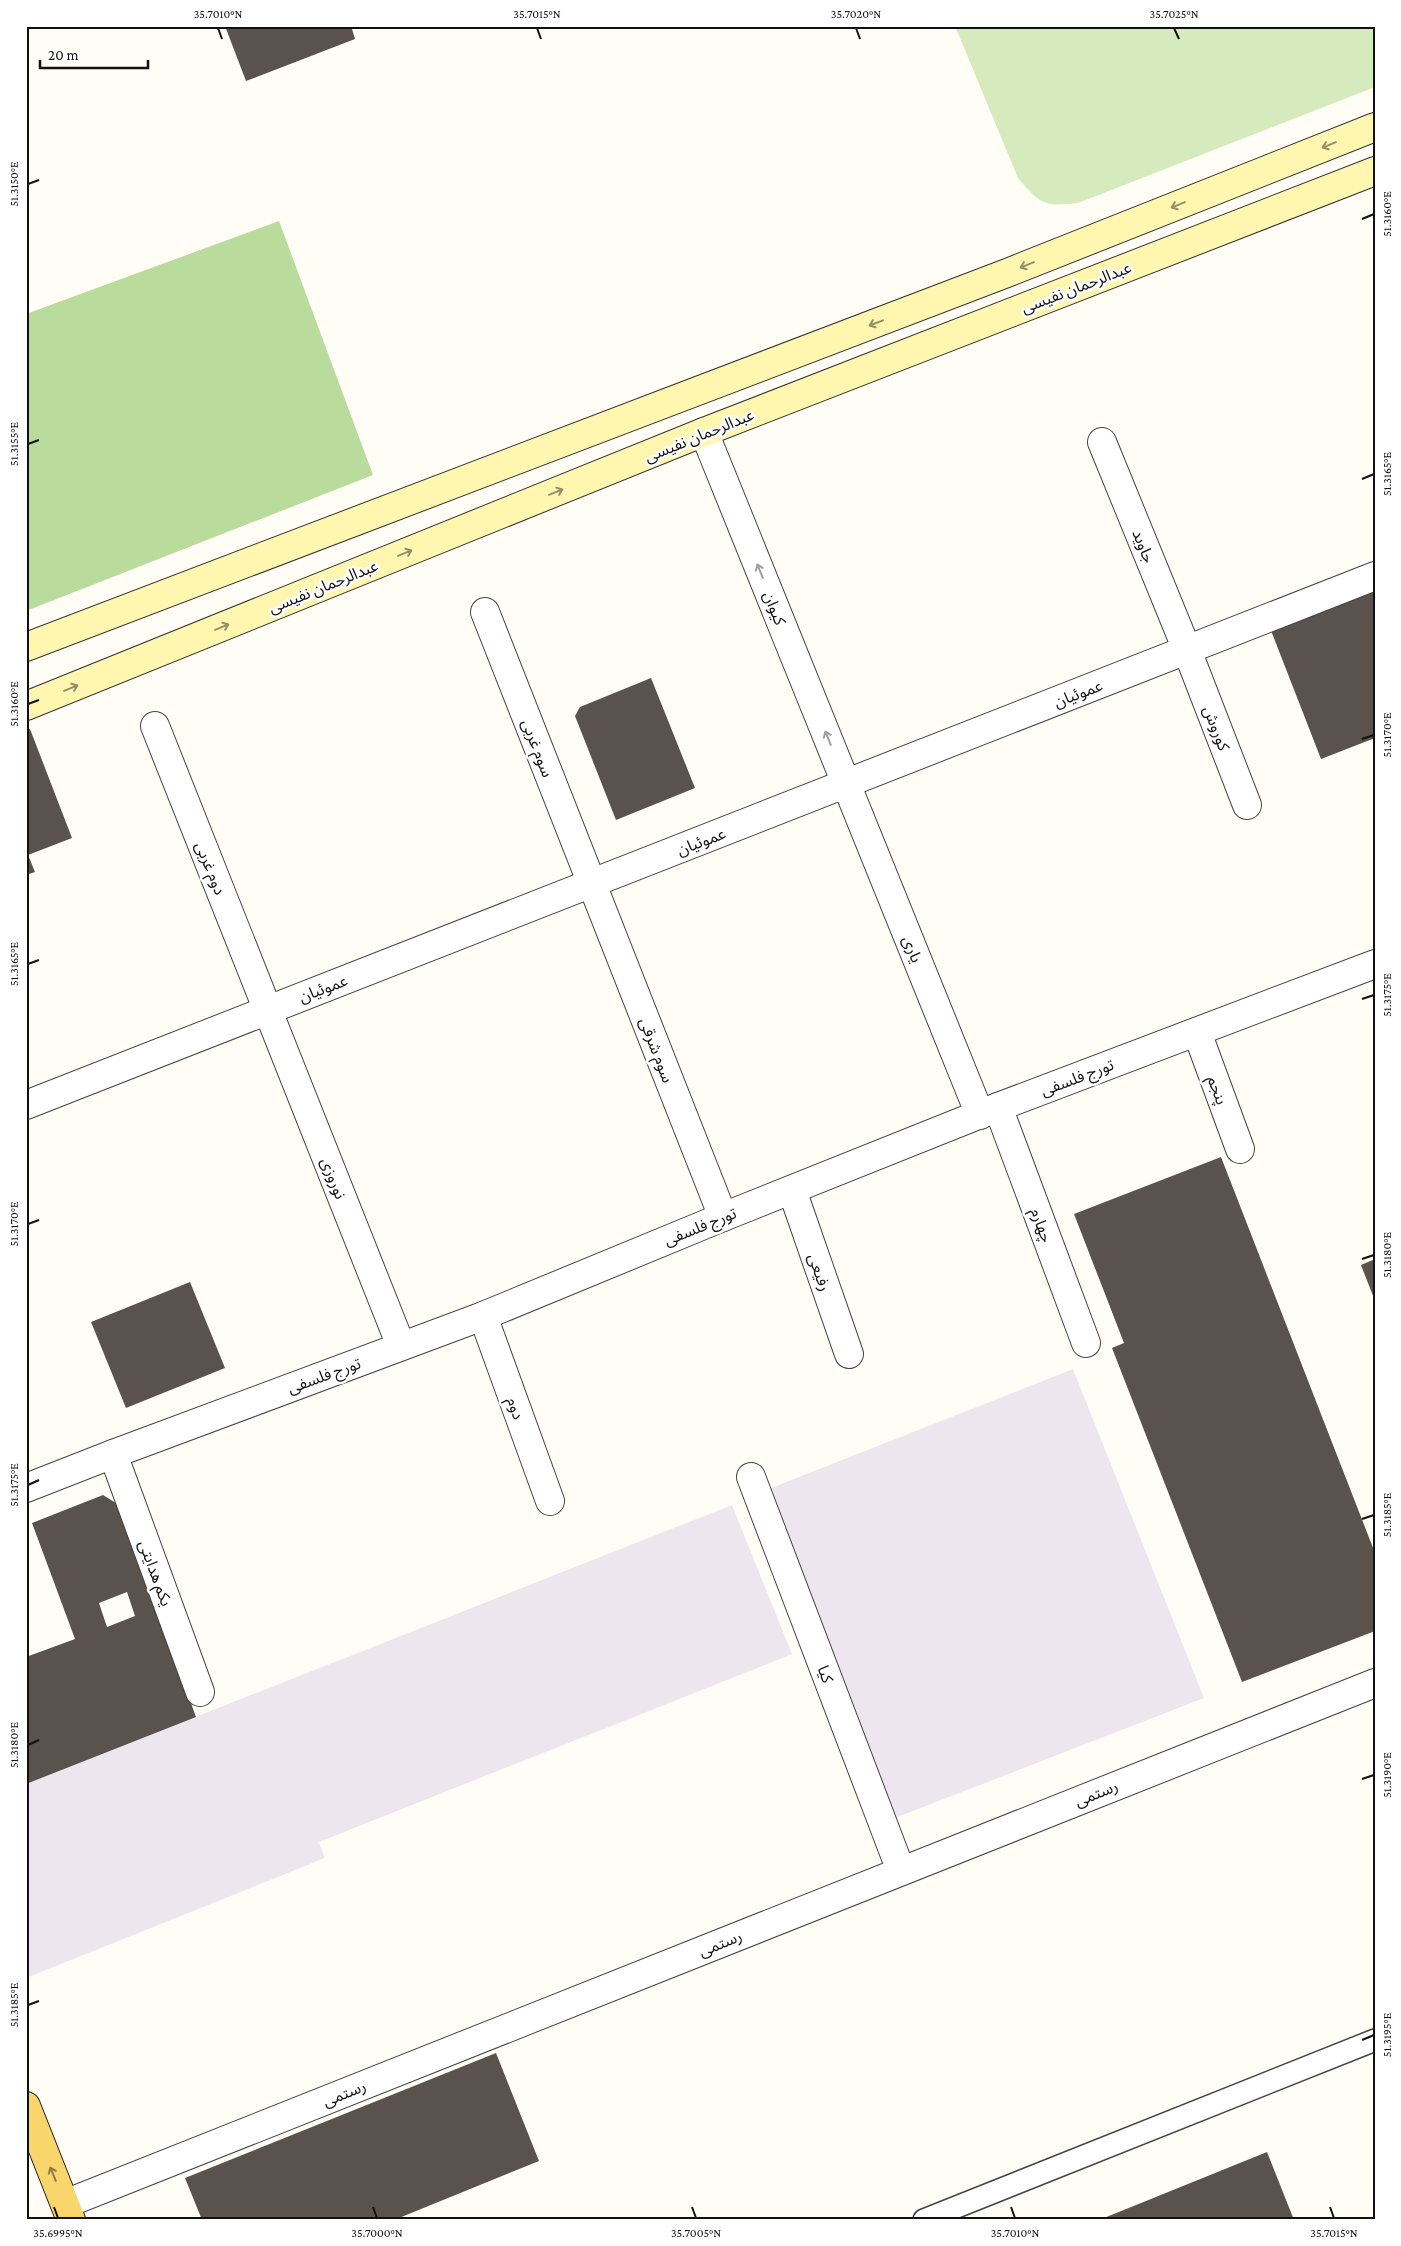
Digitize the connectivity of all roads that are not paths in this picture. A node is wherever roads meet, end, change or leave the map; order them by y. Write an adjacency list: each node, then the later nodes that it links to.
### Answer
1 (1375, 127): 7 (main road, one-way to 7)
2 (1375, 171): 3 (main road, عبدالرحمان نفیسی)
3 (704, 432): 9 (main road, عبدالرحمان نفیسی, one-way to 3); 11 (street, کیوان, one-way to 3)
4 (1102, 442): 8 (street, جاوید)
5 (1375, 576): 8 (street, عموئیان)
6 (485, 612): 13 (street, سوم غربی)
7 (26, 647)
8 (1187, 650): 11 (street, عموئیان); 12 (street, کوروش)
9 (26, 706)
10 (155, 726): 15 (street, دوم غربی)
11 (846, 783): 13 (street, عموئیان); 18 (street, یاری)
12 (1247, 805)
13 (592, 883): 15 (street, عموئیان); 21 (street, سوم شرقی)
14 (1375, 964): 16 (street, تورج فلسفی)
15 (267, 1010): 17 (street, عموئیان); 24 (street, نوروزی)
16 (1197, 1032): 18 (street, تورج فلسفی); 19 (street, پنجم)
17 (26, 1105)
18 (989, 1111): 20 (street, تورج فلسفی); 23 (street, چهارم)
19 (1240, 1149)
20 (792, 1190): 21 (street, تورج فلسفی); 25 (street, رفیعی)
21 (722, 1216): 22 (street, تورج فلسفی)
22 (483, 1316): 24 (street, تورج فلسفی); 29 (street, دوم)
23 (1086, 1343)
24 (401, 1346): 26 (street, تورج فلسفی)
25 (849, 1354)
26 (113, 1454): 28 (street, تورج فلسفی); 31 (street, یکم هدایتی)
27 (751, 1477): 32 (street, کیا)
28 (26, 1488)
29 (550, 1501)
30 (1375, 1683): 32 (street, رستمی)
31 (200, 1692)
32 (901, 1871): 35 (street, رستمی)
33 (1375, 2040): 36 (lane)
34 (26, 2106): 35 (main road, one-way to 34)
35 (68, 2212)
36 (924, 2220)

